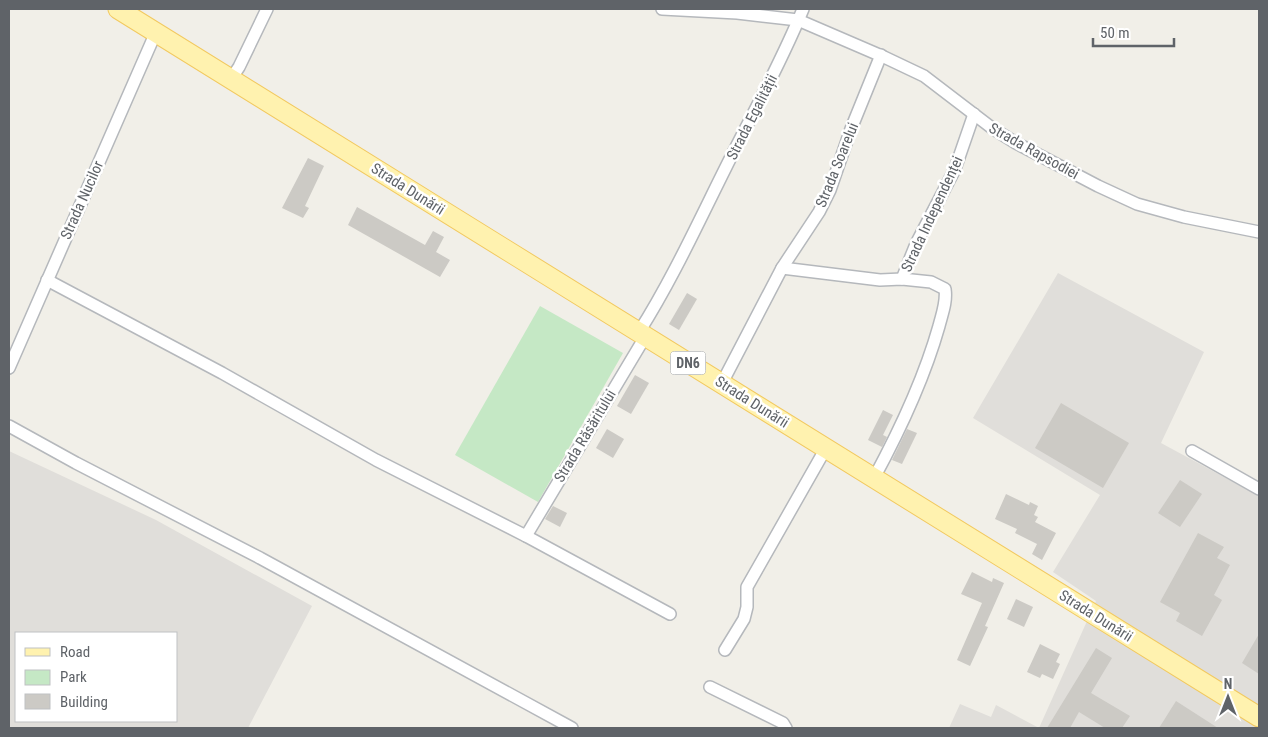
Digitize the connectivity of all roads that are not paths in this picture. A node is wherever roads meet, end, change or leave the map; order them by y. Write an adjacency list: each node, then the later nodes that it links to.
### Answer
1 (118, 9): 6 (main road, Strada Dunării / DN6)
2 (267, 9): 8 (street)
3 (662, 9): 5 (street)
4 (803, 9): 5 (street, Strada Egalității)
5 (798, 20): 7 (street, Strada Rapsodiei); 14 (street, Strada Egalității)
6 (156, 32): 8 (main road, Strada Dunării / DN6); 13 (street, Strada Nucilor)
7 (881, 55): 9 (street, Strada Rapsodiei); 11 (street, Strada Soarelui)
8 (231, 79): 14 (main road, Strada Dunării / DN6)
9 (974, 114): 10 (street, Strada Rapsodiei); 12 (street, Strada Independenței)
10 (1259, 232)
11 (782, 268): 12 (street); 16 (street, Strada Soarelui)
12 (902, 279): 20 (street, Strada Independenței)
13 (47, 280): 15 (street, Strada Nucilor); 22 (street)
14 (642, 335): 16 (main road, Strada Dunării / DN6); 22 (street, Strada Răsăritului)
15 (9, 368)
16 (722, 383): 18 (main road, Strada Dunării / DN6)
17 (9, 426): 27 (street)
18 (826, 448): 20 (main road, Strada Dunării / DN6); 24 (street)
19 (1192, 451): 21 (street)
20 (874, 478): 26 (main road, Strada Dunării / DN6)
21 (1259, 490)
22 (526, 536): 23 (street)
23 (670, 614)
24 (725, 650)
25 (710, 687): 28 (street)
26 (1259, 717)
27 (572, 728)
28 (786, 728)

